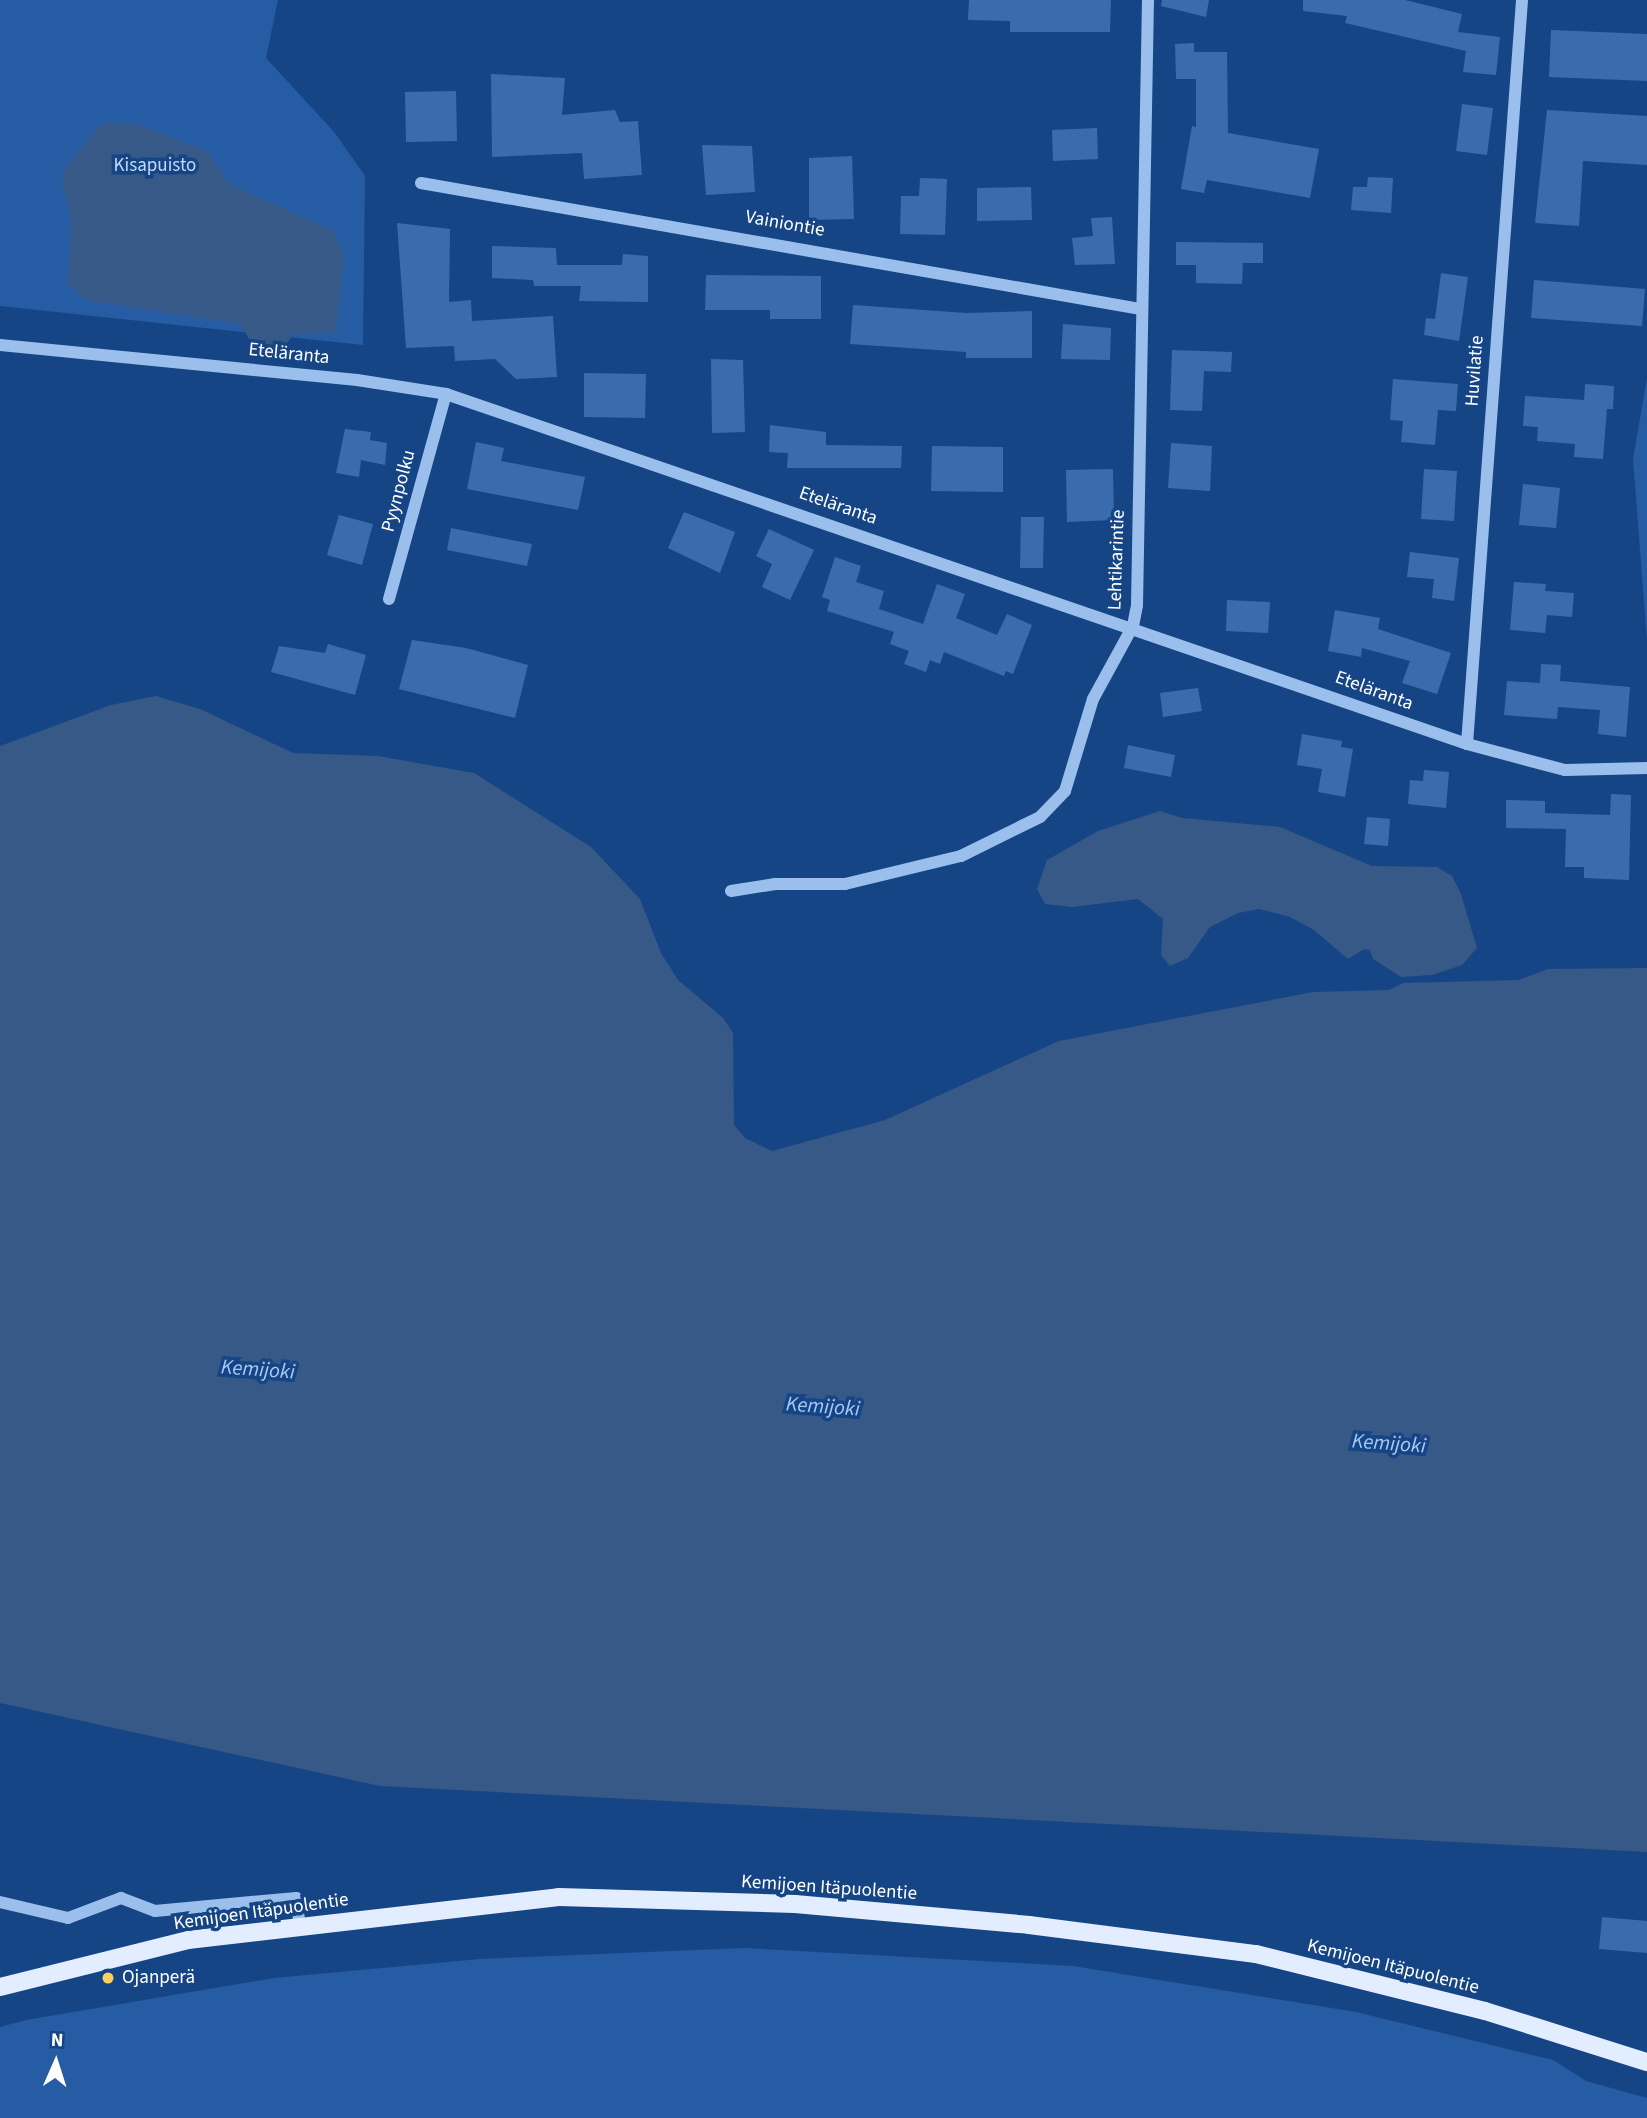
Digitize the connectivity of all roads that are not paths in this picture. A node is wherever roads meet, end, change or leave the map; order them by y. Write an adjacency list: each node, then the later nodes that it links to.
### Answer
1 (1148, 0): 4 (street, Lehtikarintie)
2 (1522, 0): 9 (street, Huvilatie)
3 (421, 183): 4 (street, Vainiontie)
4 (1141, 309): 8 (street, Lehtikarintie)
5 (0, 345): 6 (street, Eteläranta)
6 (446, 394): 7 (street, Pyynpolku); 8 (street, Eteläranta)
7 (389, 599)
8 (1133, 626): 9 (street, Eteläranta); 11 (street, Lehtikarintie)
9 (1467, 744): 10 (street, Eteläranta)
10 (1647, 768)
11 (731, 891)
12 (0, 1902): 13 (street)
13 (300, 1927): 14 (main road, Kemijoen Itäpuolentie); 15 (main road, Kemijoen Itäpuolentie)
14 (0, 1987)
15 (1647, 2062)

